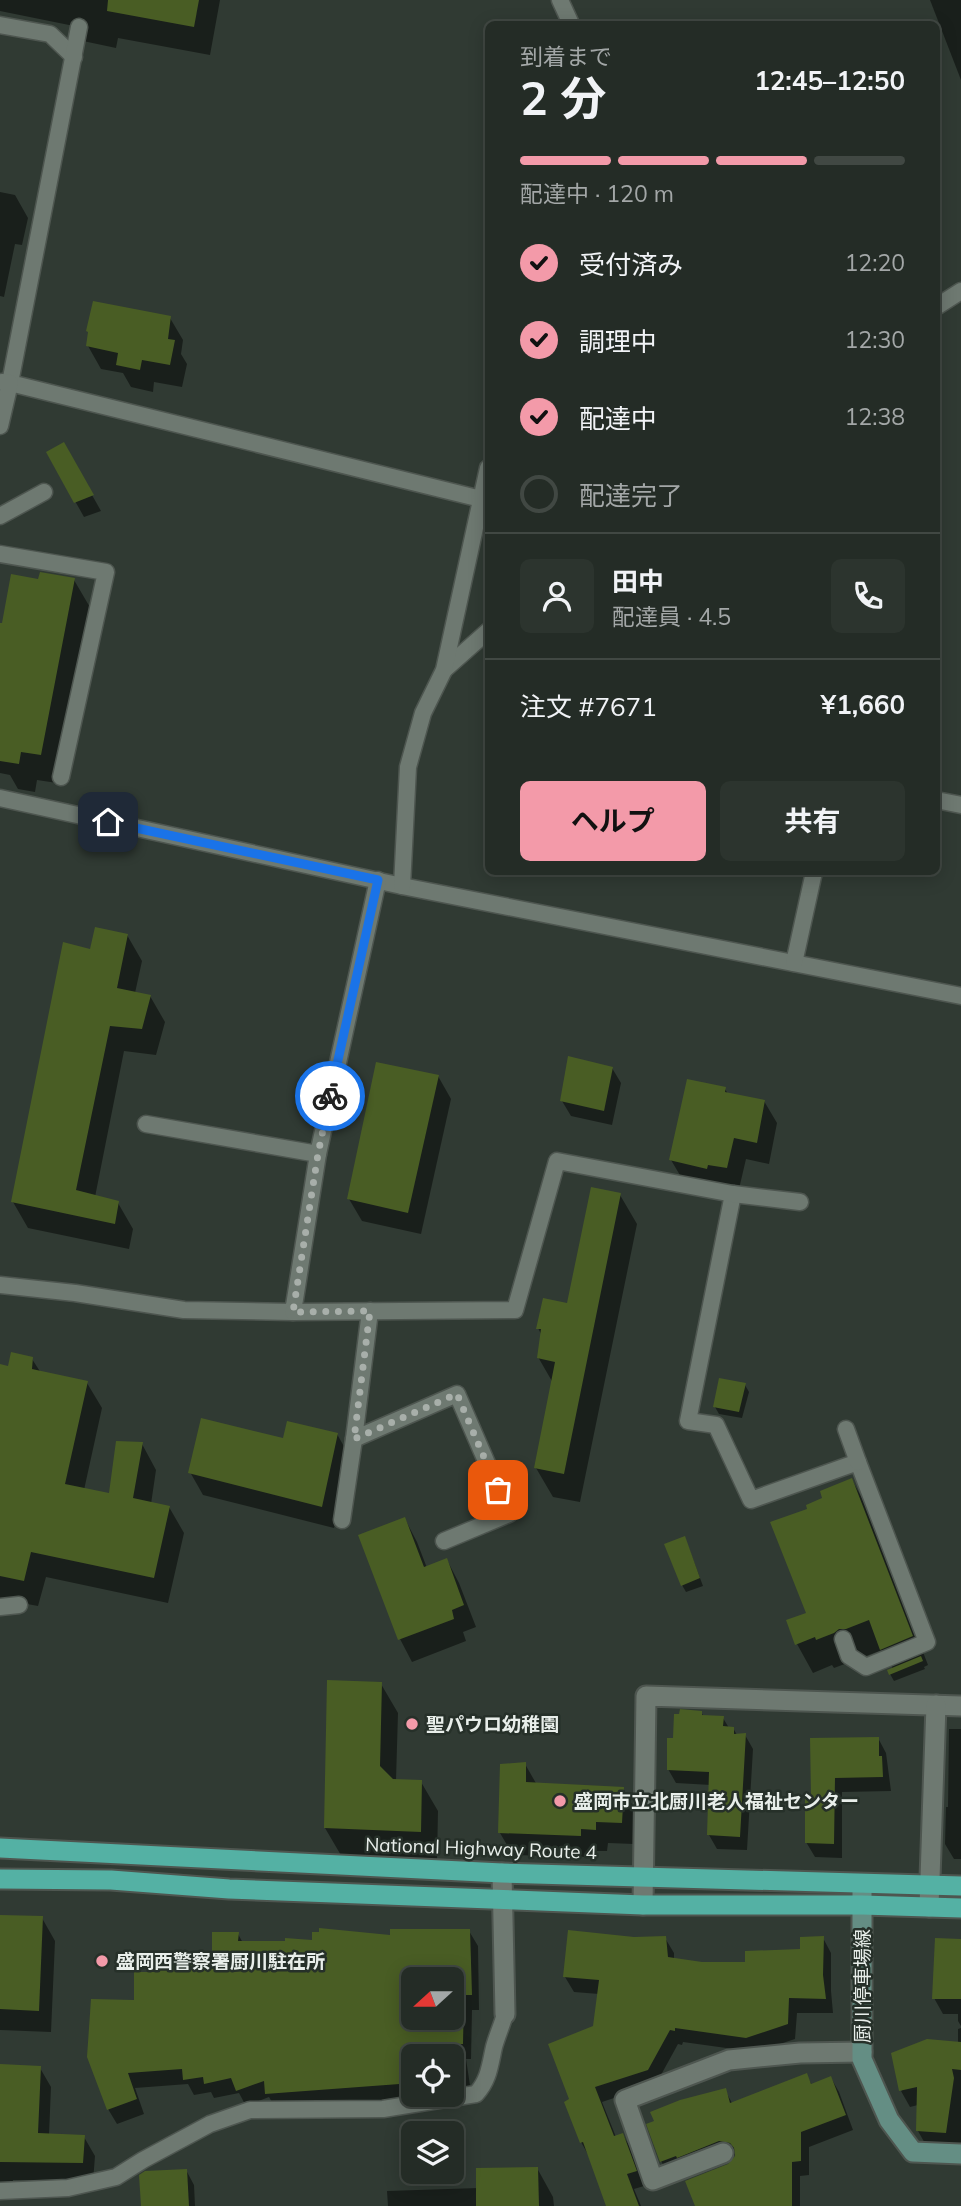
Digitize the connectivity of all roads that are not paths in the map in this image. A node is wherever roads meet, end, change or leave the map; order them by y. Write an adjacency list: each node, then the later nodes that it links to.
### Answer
1 (560, 0): 2 (lane)
2 (570, 21)
3 (0, 25): 5 (lane)
4 (79, 27): 5 (lane)
5 (74, 57): 8 (lane)
6 (961, 291): 7 (lane)
7 (940, 304)
8 (5, 383): 9 (lane); 12 (lane)
9 (0, 426)
10 (485, 481): 12 (lane)
11 (44, 492): 13 (lane)
12 (481, 499): 16 (lane)
13 (0, 516)
14 (0, 554): 17 (lane)
15 (485, 634): 16 (lane)
16 (444, 670): 23 (lane)
17 (61, 777)
18 (0, 798): 22 (lane)
19 (940, 801): 20 (lane)
20 (961, 805)
21 (813, 875): 24 (lane)
22 (378, 880): 23 (lane); 27 (lane)
23 (402, 886): 24 (lane)
24 (794, 963): 25 (lane)
25 (961, 996)
26 (146, 1124): 27 (lane)
27 (318, 1154): 32 (lane)
28 (733, 1194): 29 (lane); 31 (lane); 35 (lane)
29 (800, 1202)
30 (0, 1285): 32 (lane)
31 (370, 1311): 32 (lane); 34 (lane)
32 (293, 1312)
33 (846, 1429): 35 (lane)
34 (354, 1439): 36 (lane); 37 (lane)
35 (858, 1462): 40 (lane)
36 (341, 1520)
37 (444, 1541)
38 (19, 1605): 39 (lane)
39 (0, 1607)
40 (843, 1639)
41 (936, 1705): 42 (street); 45 (street); 48 (street)
42 (961, 1706)
43 (0, 1848): 44 (highway, National Highway Route 4)
44 (502, 1873): 45 (highway, National Highway Route 4); 50 (street)
45 (644, 1877): 47 (highway, National Highway Route 4); 51 (street)
46 (0, 1879): 50 (highway)
47 (861, 1884): 48 (highway, National Highway Route 4); 52 (main road, 厨川停車場線)
48 (930, 1885): 49 (highway, National Highway Route 4); 53 (street)
49 (961, 1886)
50 (503, 1899): 51 (highway); 55 (street)
51 (643, 1905): 52 (highway)
52 (862, 1905): 53 (highway); 56 (main road, 厨川停車場線)
53 (929, 1907): 54 (highway)
54 (961, 1908)
55 (505, 2014): 59 (lane)
56 (862, 2052): 57 (street); 58 (main road, 厨川停車場線)
57 (723, 2154)
58 (961, 2154)
59 (0, 2192)

